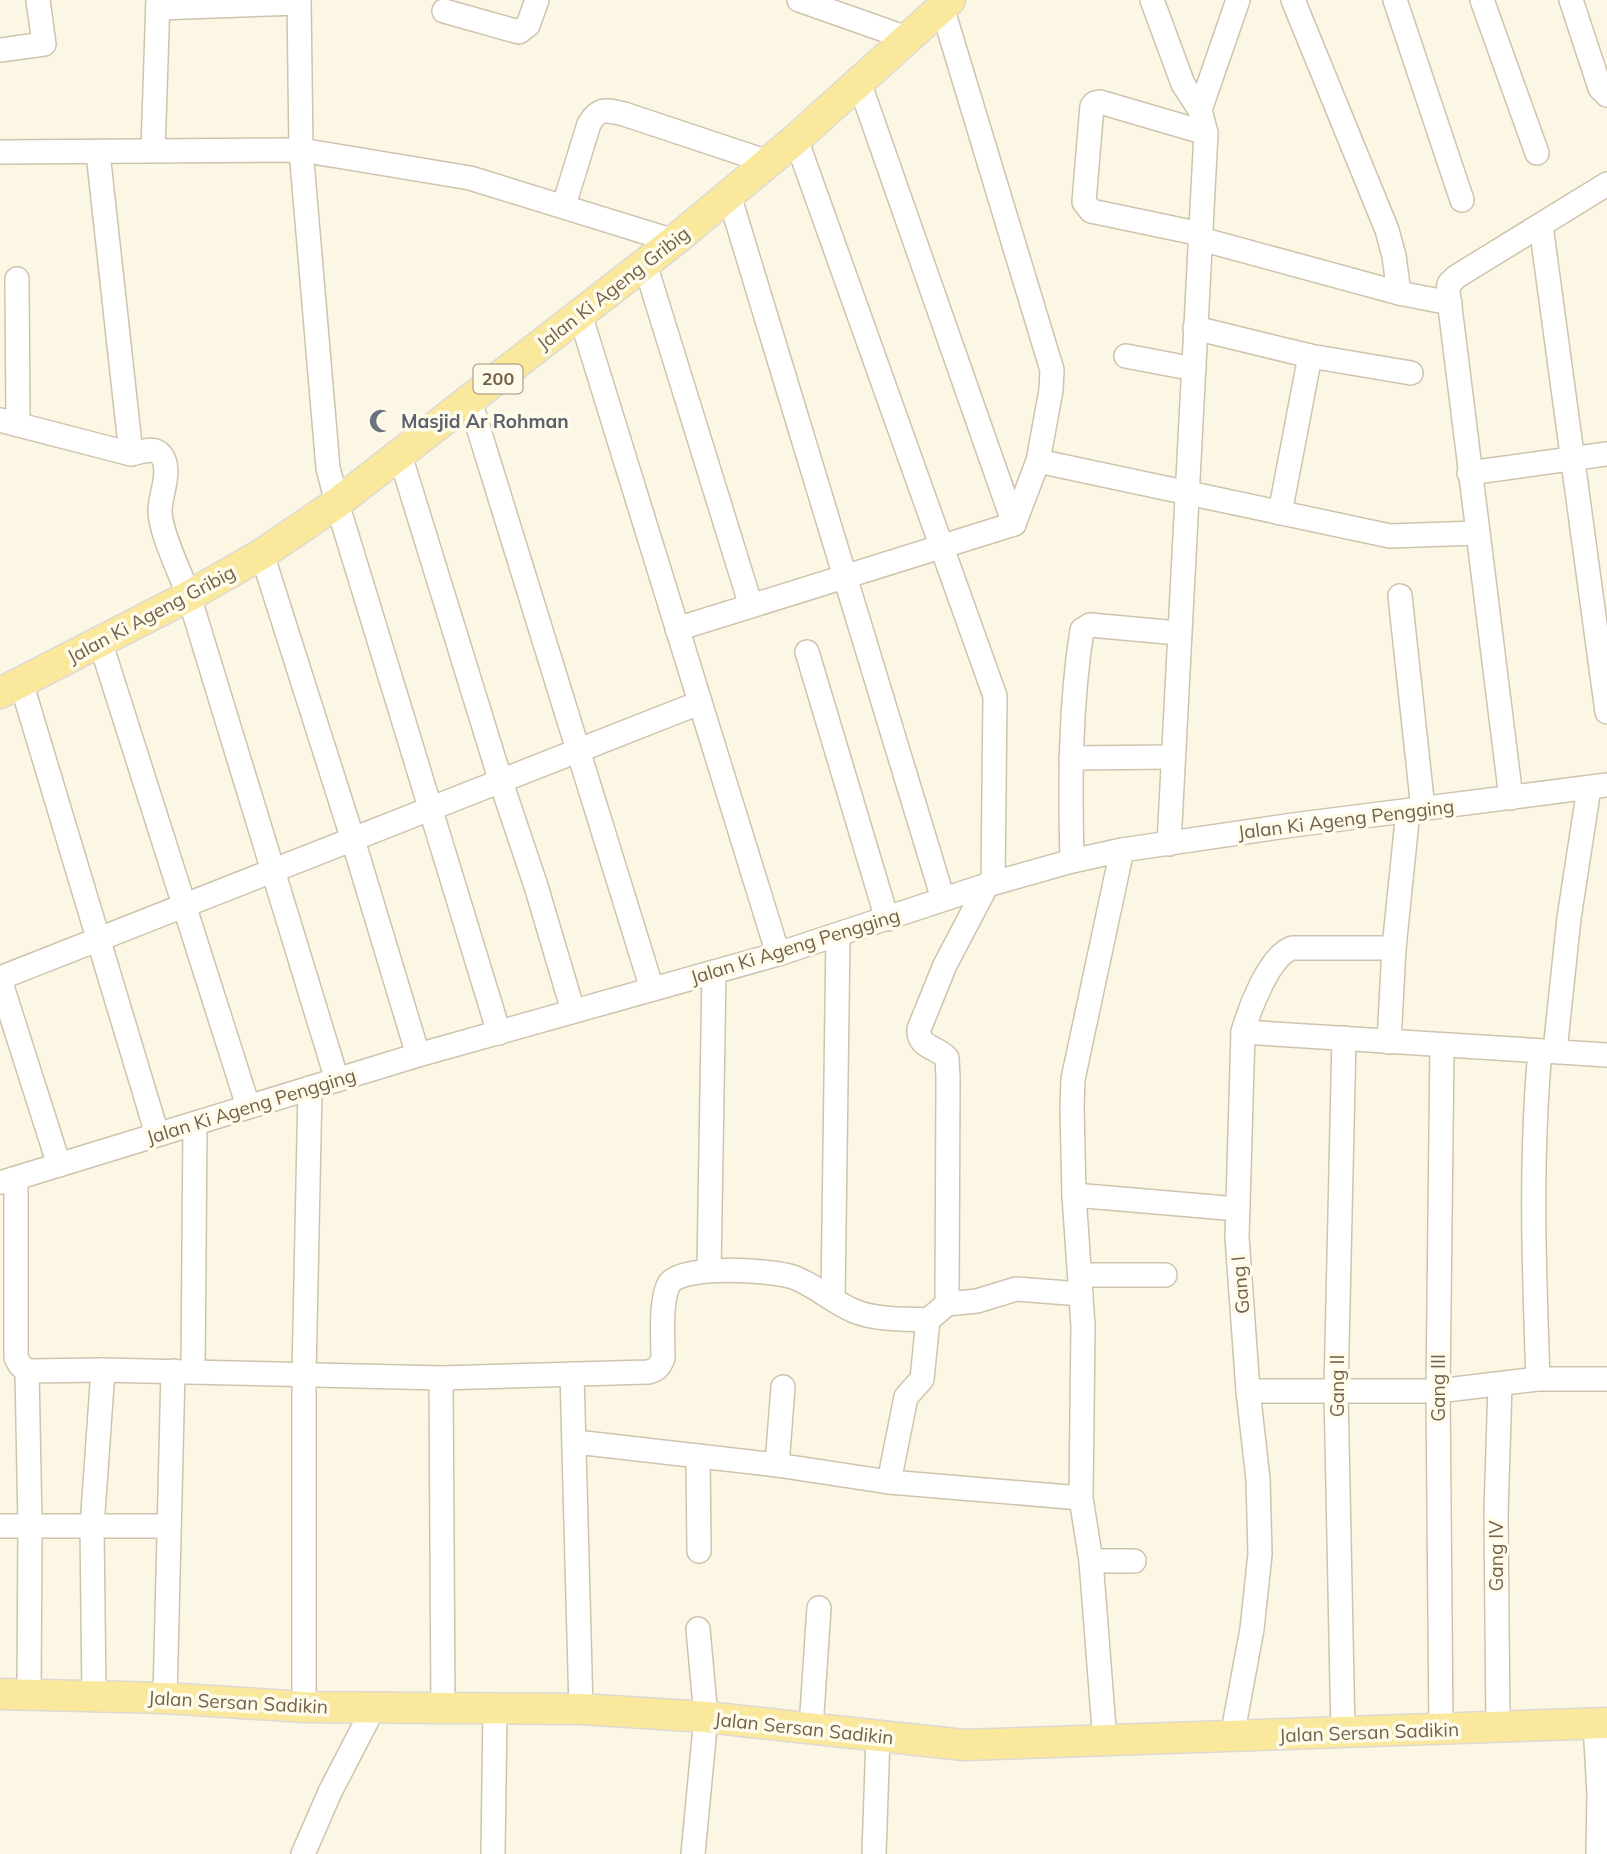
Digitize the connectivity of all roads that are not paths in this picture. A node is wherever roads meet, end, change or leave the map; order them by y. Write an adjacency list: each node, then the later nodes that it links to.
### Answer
1 (38, 0): 15 (street)
2 (537, 0): 13 (street)
3 (799, 0): 14 (street)
4 (1152, 0): 18 (street)
5 (1238, 0): 18 (street)
6 (1293, 0): 36 (street)
7 (1395, 0): 29 (street)
8 (1482, 0): 25 (street)
9 (1571, 0): 17 (street)
10 (299, 2): 11 (street); 22 (street)
11 (158, 4): 21 (street)
12 (946, 4): 14 (main road, Jalan Ki Ageng Gribig / 200); 50 (street)
13 (444, 11)
14 (908, 38): 16 (main road, Jalan Ki Ageng Gribig / 200)
15 (0, 50)
16 (859, 82): 20 (main road, Jalan Ki Ageng Gribig / 200); 55 (street)
17 (1607, 95)
18 (1200, 110): 19 (street)
19 (1206, 133): 32 (street); 32 (street)
20 (796, 139): 26 (main road, Jalan Ki Ageng Gribig / 200); 57 (street)
21 (153, 150): 22 (street); 24 (street)
22 (301, 150): 30 (street); 53 (street)
23 (0, 152): 24 (street)
24 (98, 153): 46 (street)
25 (1537, 153)
26 (768, 162): 28 (main road, Jalan Ki Ageng Gribig / 200); 30 (street)
27 (1607, 184): 31 (street)
28 (729, 195): 33 (main road, Jalan Ki Ageng Gribig / 200); 59 (street)
29 (1462, 200)
30 (564, 205): 33 (street)
31 (1541, 226): 37 (street); 49 (street)
32 (1201, 237): 36 (street); 39 (street)
33 (674, 241): 34 (main road, Jalan Ki Ageng Gribig / 200)
34 (645, 264): 38 (main road, Jalan Ki Ageng Gribig / 200); 62 (street)
35 (17, 279): 45 (street)
36 (1399, 293): 37 (street)
37 (1450, 303): 51 (street)
38 (580, 314): 44 (main road, Jalan Ki Ageng Gribig / 200); 63 (street)
39 (1195, 328): 41 (street); 42 (street)
40 (1126, 356): 42 (street)
41 (1310, 356): 43 (street); 54 (street)
42 (1194, 369): 52 (street)
43 (1411, 373)
44 (470, 401): 48 (main road, Jalan Ki Ageng Gribig / 200); 70 (street)
45 (9, 422): 46 (street)
46 (131, 454): 60 (street)
47 (1607, 454): 49 (street)
48 (400, 455): 53 (main road, Jalan Ki Ageng Gribig / 200); 73 (street)
49 (1571, 459): 51 (street); 69 (street)
50 (1038, 461): 52 (street); 55 (street)
51 (1469, 473): 56 (street)
52 (1186, 493): 54 (street); 64 (street)
53 (337, 503): 58 (main road, Jalan Ki Ageng Gribig / 200); 76 (street)
54 (1280, 513): 56 (street)
55 (1014, 523): 57 (street)
56 (1477, 533): 75 (street)
57 (942, 546): 59 (street); 83 (street)
58 (262, 555): 60 (main road, Jalan Ki Ageng Gribig / 200); 78 (street)
59 (845, 577): 62 (street); 84 (street)
60 (189, 596): 65 (main road, Jalan Ki Ageng Gribig / 200); 82 (street)
61 (1400, 596): 77 (street)
62 (751, 606): 63 (street)
63 (677, 629): 68 (street)
64 (1178, 633): 71 (street); 72 (street)
65 (100, 641): 67 (main road, Jalan Ki Ageng Gribig / 200); 85 (street)
66 (807, 652): 86 (street)
67 (10, 688): 88 (street)
68 (699, 703): 70 (street); 90 (street)
69 (1607, 712)
70 (577, 752): 73 (street); 93 (street)
71 (1173, 757): 72 (street); 79 (street)
72 (1071, 758): 81 (street)
73 (501, 782): 76 (street); 94 (street)
74 (1598, 786): 75 (street, Jalan Ki Ageng Pengging); 100 (street)
75 (1511, 798): 77 (street, Jalan Ki Ageng Pengging)
76 (431, 809): 78 (street); 95 (street)
77 (1415, 810): 79 (street, Jalan Ki Ageng Pengging); 89 (street)
78 (353, 840): 82 (street); 101 (street)
79 (1169, 844): 80 (street, Jalan Ki Ageng Pengging)
80 (1122, 850): 81 (street, Jalan Ki Ageng Pengging); 110 (street)
81 (1072, 861): 83 (street, Jalan Ki Ageng Pengging)
82 (274, 871): 85 (street); 103 (street)
83 (990, 884): 84 (street, Jalan Ki Ageng Pengging); 116 (street)
84 (943, 899): 86 (street, Jalan Ki Ageng Pengging)
85 (183, 906): 88 (street); 105 (street)
86 (887, 919): 87 (street, Jalan Ki Ageng Pengging)
87 (838, 935): 90 (street, Jalan Ki Ageng Pengging); 115 (street)
88 (98, 940): 92 (street); 107 (street)
89 (1394, 948): 96 (street, Gang I); 98 (street)
90 (778, 954): 91 (street, Jalan Ki Ageng Pengging)
91 (714, 972): 93 (street, Jalan Ki Ageng Pengging); 112 (street)
92 (0, 979): 108 (street)
93 (652, 989): 94 (street, Jalan Ki Ageng Pengging)
94 (573, 1011): 95 (street, Jalan Ki Ageng Pengging)
95 (499, 1032): 101 (street, Jalan Ki Ageng Pengging)
96 (1242, 1032): 97 (street); 111 (street, Gang I)
97 (1344, 1038): 98 (street); 129 (street, Gang II)
98 (1389, 1042): 99 (street)
99 (1442, 1045): 100 (street); 130 (street, Gang III)
100 (1547, 1051): 102 (street); 124 (street)
101 (418, 1055): 103 (street, Jalan Ki Ageng Pengging)
102 (1607, 1055)
103 (337, 1080): 104 (street, Jalan Ki Ageng Pengging)
104 (310, 1088): 105 (street, Jalan Ki Ageng Pengging); 122 (street)
105 (248, 1106): 106 (street, Jalan Ki Ageng Pengging)
106 (195, 1124): 107 (street, Jalan Ki Ageng Pengging); 120 (street)
107 (157, 1134): 108 (street, Jalan Ki Ageng Pengging)
108 (59, 1165): 109 (street, Jalan Ki Ageng Pengging)
109 (8, 1181): 119 (street)
110 (1074, 1195): 111 (street); 114 (street)
111 (1238, 1209): 128 (street, Gang I)
112 (709, 1270): 115 (street); 121 (street)
113 (1165, 1275): 114 (street)
114 (1080, 1284): 116 (street); 135 (street)
115 (834, 1298): 117 (street)
116 (947, 1304): 117 (street)
117 (928, 1320): 134 (street)
118 (103, 1370): 119 (street); 120 (street); 139 (street)
119 (27, 1371): 136 (street)
120 (183, 1372): 122 (street); 138 (street)
121 (572, 1374): 123 (street); 131 (street)
122 (304, 1376): 123 (street); 148 (street)
123 (441, 1378): 150 (street)
124 (1538, 1379): 125 (street); 126 (street)
125 (1607, 1379)
126 (1500, 1385): 130 (street); 155 (street, Gang IV)
127 (783, 1387): 133 (street)
128 (1248, 1391): 129 (street); 160 (street, Gang I)
129 (1336, 1391): 130 (street); 158 (street, Gang II)
130 (1438, 1391): 157 (street, Gang III)
131 (576, 1442): 132 (street); 151 (street)
132 (698, 1456): 133 (street); 140 (street)
133 (777, 1465): 134 (street)
134 (889, 1482): 135 (street)
135 (1081, 1498): 141 (street)
136 (30, 1525): 137 (street); 139 (street); 145 (street)
137 (0, 1526)
138 (169, 1526): 139 (street); 147 (street)
139 (92, 1527): 146 (street)
140 (699, 1550)
141 (1091, 1561): 142 (street); 161 (street)
142 (1134, 1561)
143 (819, 1608): 156 (street)
144 (698, 1629): 153 (street)
145 (15, 1694): 146 (main road, Jalan Sersan Sadikin)
146 (94, 1697): 147 (main road, Jalan Sersan Sadikin)
147 (165, 1698): 148 (main road, Jalan Sersan Sadikin)
148 (304, 1707): 149 (main road, Jalan Sersan Sadikin)
149 (374, 1707): 150 (main road, Jalan Sersan Sadikin); 162 (street)
150 (443, 1708): 152 (main road, Jalan Sersan Sadikin)
151 (581, 1709): 152 (main road, Jalan Sersan Sadikin); 153 (main road, Jalan Sersan Sadikin)
152 (495, 1710): 163 (street)
153 (706, 1717): 156 (main road, Jalan Sersan Sadikin); 164 (street)
154 (1601, 1723): 155 (main road, Jalan Sersan Sadikin); 166 (street)
155 (1497, 1727): 157 (main road, Jalan Sersan Sadikin)
156 (811, 1728): 159 (main road, Jalan Sersan Sadikin)
157 (1441, 1730): 158 (main road, Jalan Sersan Sadikin)
158 (1343, 1734): 160 (main road, Jalan Sersan Sadikin)
159 (878, 1737): 161 (main road, Jalan Sersan Sadikin); 165 (street)
160 (1232, 1737): 161 (main road, Jalan Sersan Sadikin)
161 (1105, 1742)
162 (303, 1854)
163 (493, 1854)
164 (693, 1854)
165 (874, 1854)
166 (1598, 1854)

